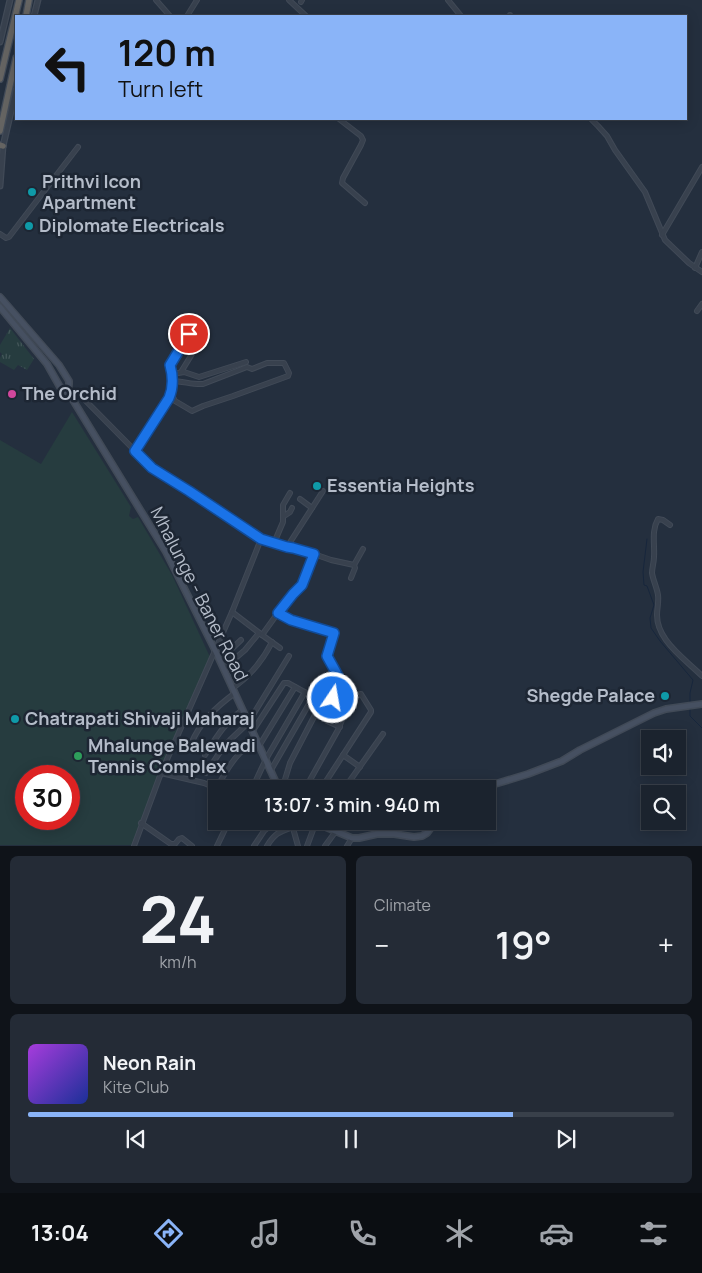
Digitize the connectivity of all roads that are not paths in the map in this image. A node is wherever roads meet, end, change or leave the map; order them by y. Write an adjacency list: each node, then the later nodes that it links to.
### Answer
1 (10, 0): 17 (street)
2 (19, 0): 9 (highway)
3 (29, 0): 10 (highway)
4 (38, 0): 11 (street)
5 (156, 0): 12 (street)
6 (197, 0): 13 (street)
7 (289, 0): 14 (street)
8 (448, 0): 15 (street)
9 (15, 15)
10 (26, 15)
11 (34, 15)
12 (169, 15)
13 (188, 15)
14 (305, 15)
15 (460, 15)
16 (15, 17): 19 (highway)
17 (0, 42)
18 (15, 63): 23 (highway)
19 (0, 79)
20 (15, 94): 24 (street)
21 (341, 120): 28 (street)
22 (591, 120): 30 (street)
23 (0, 131)
24 (1, 146): 27 (street)
25 (78, 147): 29 (street)
26 (702, 167): 30 (street)
27 (0, 186)
28 (365, 203)
29 (0, 234)
30 (662, 235): 32 (street)
31 (702, 252): 32 (street)
32 (695, 268): 33 (street)
33 (702, 272)
34 (0, 297): 38 (main road, Mhalunge - Baner Road)
35 (702, 304): 37 (street)
36 (0, 307): 39 (main road, Mhalunge - Baner Road)
37 (697, 311)
38 (30, 331): 39 (main road); 44 (main road, Mhalunge - Baner Road)
39 (24, 336): 44 (main road, Mhalunge - Baner Road)
40 (246, 362): 41 (street)
41 (181, 372): 42 (street); 42 (street)
42 (173, 374): 43 (street)
43 (172, 381): 45 (street); 45 (street)
44 (68, 392): 46 (street); 67 (main road, Mhalunge - Baner Road)
45 (171, 393): 46 (street)
46 (135, 451): 54 (street)
47 (323, 491): 51 (street)
48 (290, 493): 52 (street)
49 (300, 498): 51 (street)
50 (292, 508): 52 (street)
51 (312, 508): 56 (street)
52 (284, 516): 55 (street)
53 (670, 525): 71 (street)
54 (261, 539): 55 (street); 61 (street)
55 (274, 543): 56 (street)
56 (287, 547): 58 (street)
57 (363, 549): 59 (street)
58 (314, 554): 59 (street); 62 (street)
59 (354, 565): 60 (street)
60 (351, 578)
61 (232, 612): 63 (street); 67 (street)
62 (278, 613): 63 (street); 76 (street)
63 (260, 634): 65 (street); 70 (street)
64 (241, 640): 69 (street)
65 (272, 642): 66 (street); 73 (street)
66 (280, 648)
67 (216, 650): 69 (main road, Mhalunge - Baner Road); 93 (street)
68 (288, 656): 82 (street)
69 (220, 660): 70 (main road, Mhalunge - Baner Road)
70 (224, 668): 73 (main road, Mhalunge - Baner Road)
71 (702, 676)
72 (294, 686): 74 (street); 84 (street); 87 (street)
73 (234, 691): 81 (main road, Mhalunge - Baner Road); 86 (street)
74 (305, 692): 75 (street); 90 (street)
75 (313, 697): 79 (street); 92 (street)
76 (333, 698): 78 (street); 80 (street)
77 (702, 704): 102 (main road)
78 (348, 705): 83 (street); 89 (street)
79 (318, 706): 80 (street); 98 (street)
80 (327, 708): 83 (street)
81 (242, 710): 82 (main road, Mhalunge - Baner Road); 88 (street)
82 (248, 723): 84 (main road, Mhalunge - Baner Road); 94 (street)
83 (340, 727): 99 (street)
84 (252, 732): 87 (main road, Mhalunge - Baner Road)
85 (383, 734): 91 (street)
86 (191, 744)
87 (258, 744): 90 (main road, Mhalunge - Baner Road); 95 (street)
88 (205, 755)
89 (343, 756): 91 (street); 100 (street)
90 (266, 760): 92 (main road, Mhalunge - Baner Road); 96 (street)
91 (360, 767): 101 (street)
92 (271, 770): 97 (main road, Mhalunge - Baner Road)
93 (161, 773): 103 (street); 104 (street)
94 (206, 773)
95 (222, 780)
96 (256, 780)
97 (276, 780)
98 (283, 780)
99 (311, 780)
100 (327, 780)
101 (351, 780)
102 (496, 784)
103 (208, 785)
104 (141, 823): 113 (street); 114 (street)
105 (225, 830): 115 (street)
106 (265, 830): 116 (street)
107 (287, 830): 117 (street)
108 (294, 830): 118 (street)
109 (312, 830): 119 (street)
110 (429, 830): 112 (main road)
111 (336, 831): 112 (main road); 120 (street)
112 (352, 838): 121 (street)
113 (134, 846)
114 (192, 846)
115 (217, 846)
116 (254, 846)
117 (267, 846)
118 (298, 846)
119 (307, 846)
120 (325, 846)
121 (346, 846)

